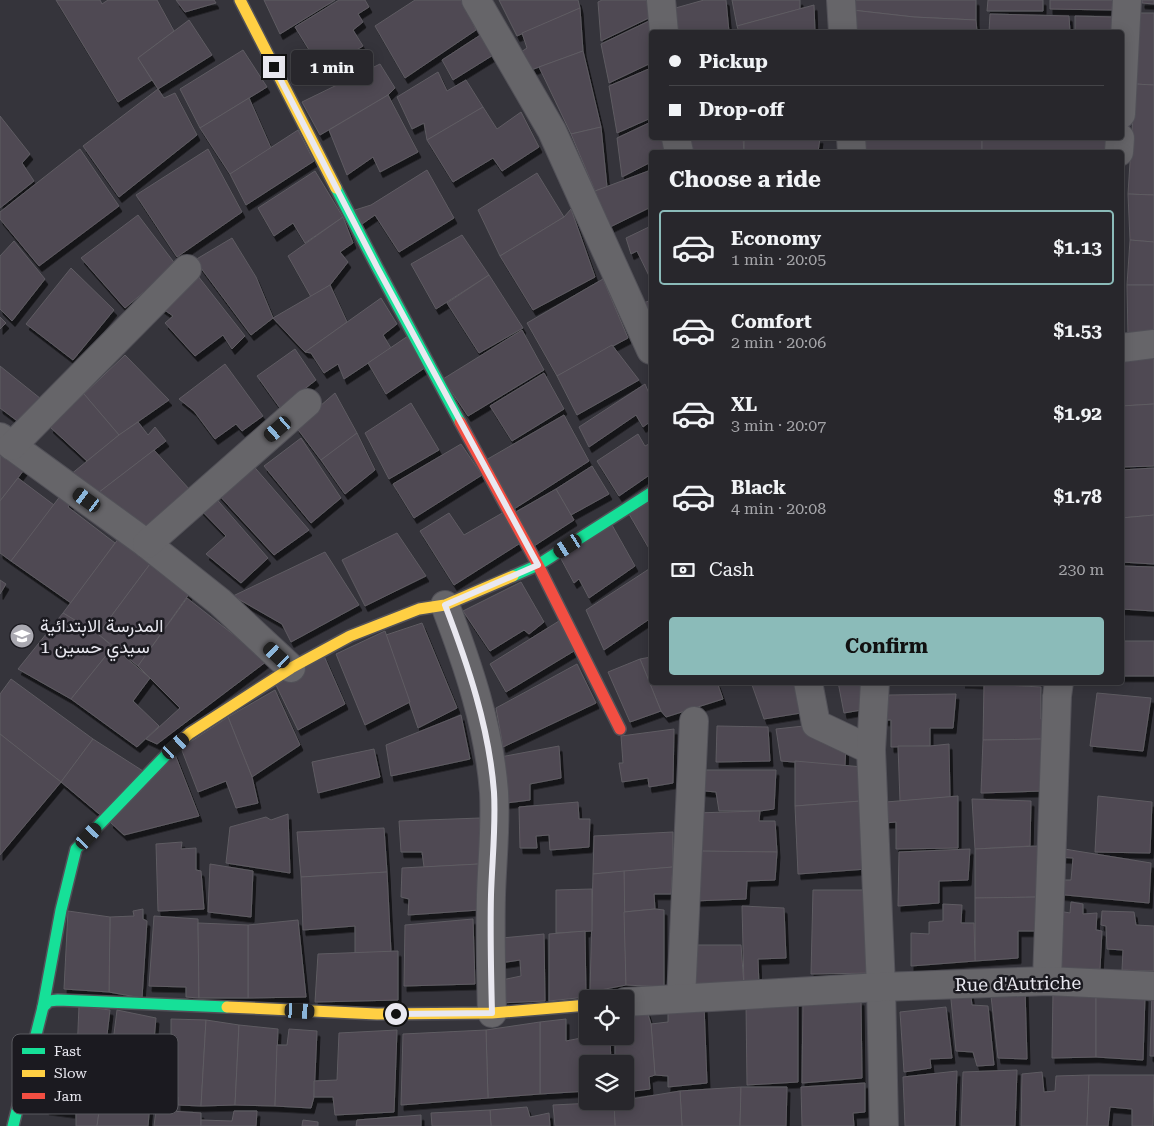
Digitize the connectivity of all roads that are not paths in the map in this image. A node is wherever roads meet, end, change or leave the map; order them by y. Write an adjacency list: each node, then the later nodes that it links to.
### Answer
1 (240, 0): 17 (street)
2 (476, 0): 11 (street)
3 (661, 0): 6 (street)
4 (841, 0): 7 (street)
5 (1127, 0): 8 (street)
6 (664, 30)
7 (843, 30)
8 (1124, 57)
9 (187, 269): 14 (street)
10 (1154, 344): 12 (street)
11 (649, 346)
12 (1124, 348)
13 (307, 403): 16 (street)
14 (6, 442): 16 (street)
15 (649, 494): 17 (street)
16 (147, 544): 19 (street)
17 (538, 565): 18 (street); 24 (street)
18 (445, 605): 19 (street); 33 (street)
19 (291, 668): 32 (street)
20 (809, 685): 25 (street)
21 (875, 685): 25 (street)
22 (1059, 685): 26 (street)
23 (694, 721): 29 (street)
24 (620, 729)
25 (871, 750): 28 (street)
26 (1047, 981): 27 (street, Rue d'Autriche); 28 (street, Rue d'Autriche)
27 (1154, 986)
28 (881, 987): 29 (street, Rue d'Autriche); 35 (street)
29 (681, 998): 30 (street, Rue d'Autriche)
30 (634, 1001)
31 (579, 1006): 33 (street)
32 (43, 1007): 33 (street); 34 (street)
33 (492, 1013)
34 (36, 1034)
35 (884, 1126)

